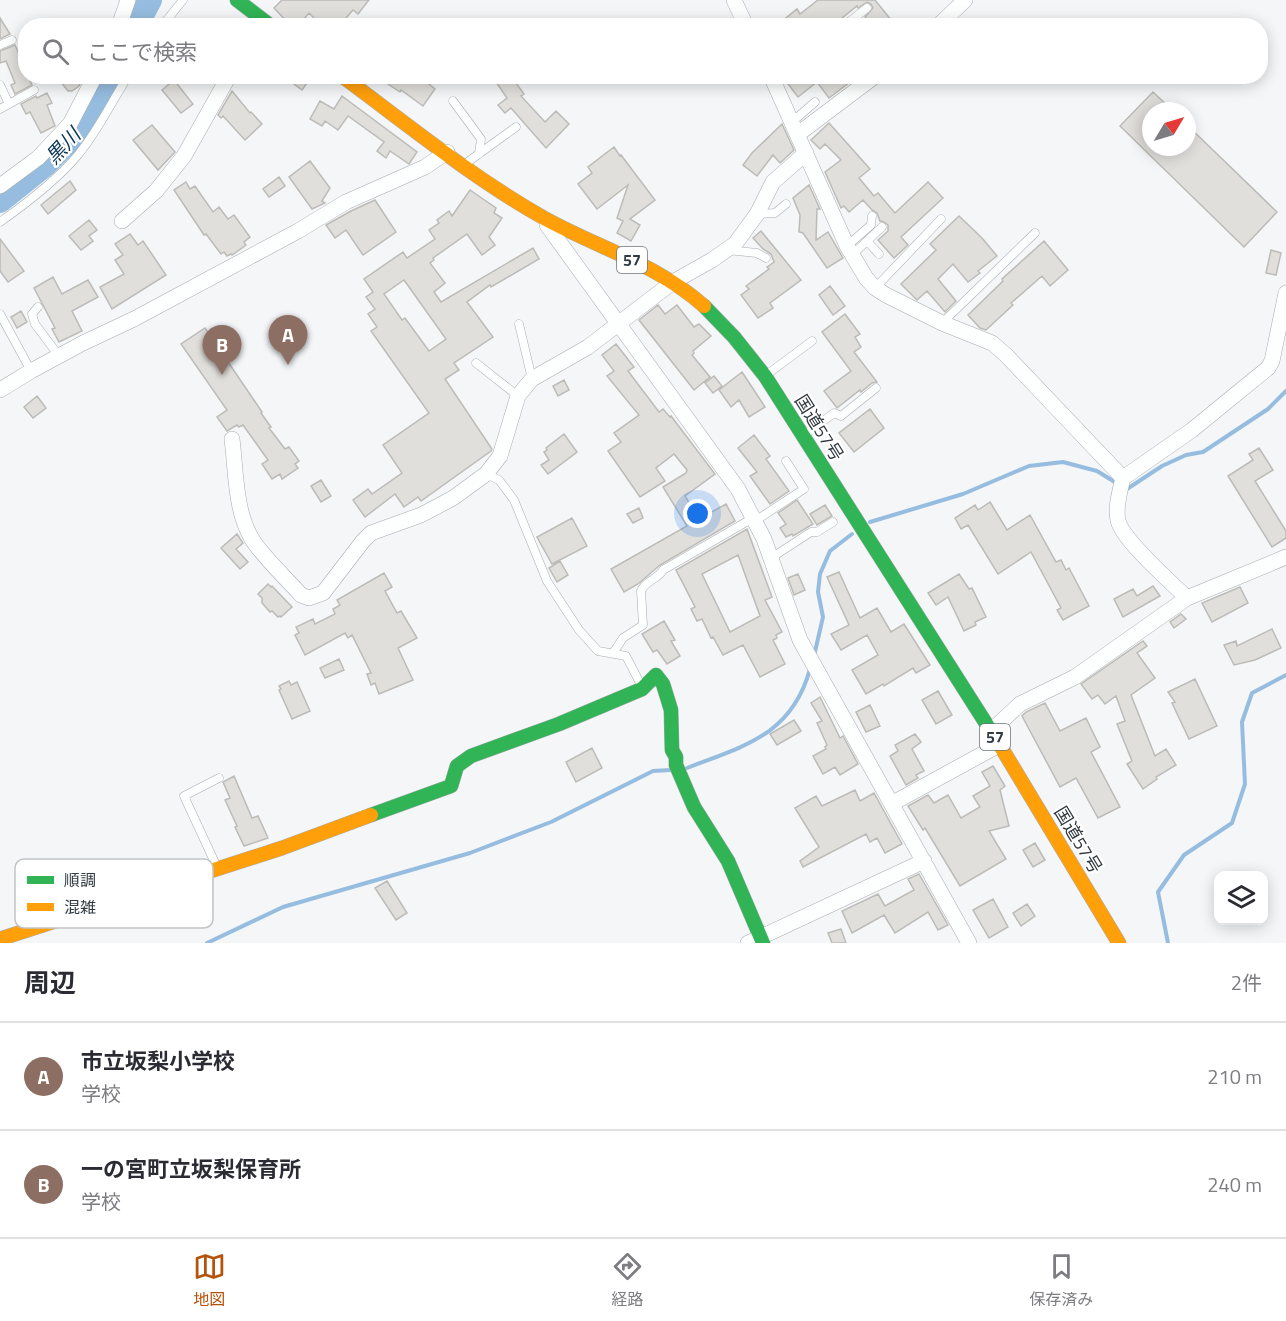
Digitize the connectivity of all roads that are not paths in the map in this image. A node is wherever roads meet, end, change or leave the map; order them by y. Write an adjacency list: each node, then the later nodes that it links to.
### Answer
1 (128, 0): 7 (street)
2 (183, 0): 8 (lane)
3 (734, 0): 10 (street)
4 (965, 0): 12 (street)
5 (239, 1): 9 (main road)
6 (867, 8): 11 (lane)
7 (122, 18)
8 (168, 18)
9 (258, 18)
10 (742, 18)
11 (854, 18)
12 (946, 18)
13 (12, 40): 14 (lane)
14 (0, 45)
15 (91, 84): 33 (street)
16 (123, 84): 40 (lane)
17 (225, 84): 39 (street)
18 (353, 84): 29 (main road, 国道57号 / 57)
19 (775, 84): 28 (street)
20 (862, 84): 28 (street)
21 (0, 85): 25 (lane)
22 (34, 90): 25 (lane)
23 (453, 102): 31 (lane)
24 (815, 102): 28 (lane)
25 (9, 104): 26 (lane)
26 (0, 109)
27 (516, 128): 31 (lane)
28 (795, 128): 30 (street)
29 (447, 152): 32 (main road, 国道57号 / 57); 57 (street)
30 (806, 153): 35 (street); 45 (street)
31 (480, 154): 32 (lane)
32 (464, 165): 36 (main road, 国道57号 / 57)
33 (0, 186)
34 (786, 204): 35 (lane)
35 (757, 214): 44 (street)
36 (542, 216): 48 (main road, 国道57号 / 57); 53 (street)
37 (872, 216): 45 (lane)
38 (941, 219): 49 (lane)
39 (122, 221)
40 (0, 222)
41 (882, 227): 43 (lane)
42 (1035, 233): 54 (lane)
43 (867, 241): 45 (lane); 46 (lane)
44 (726, 250): 47 (lane); 48 (street)
45 (849, 251): 49 (street)
46 (879, 254)
47 (766, 258)
48 (673, 282): 53 (street); 60 (main road, 国道57号 / 57)
49 (875, 288): 54 (street)
50 (1286, 293): 69 (street)
51 (38, 307): 57 (lane)
52 (0, 314): 59 (lane)
53 (619, 323): 61 (street); 70 (street)
54 (942, 323): 69 (street)
55 (519, 324): 61 (lane)
56 (812, 341): 60 (lane)
57 (59, 356): 59 (street)
58 (476, 363): 64 (lane)
59 (31, 371): 63 (street)
60 (765, 376): 65 (main road, 国道57号 / 57)
61 (532, 379): 64 (street)
62 (876, 388): 65 (lane)
63 (0, 390)
64 (518, 396): 68 (street)
65 (803, 436): 77 (main road, 国道57号 / 57)
66 (232, 439): 68 (street)
67 (786, 461): 70 (lane)
68 (486, 474): 75 (lane)
69 (1123, 478): 74 (street)
70 (754, 520): 73 (street); 75 (lane)
71 (833, 522): 73 (lane)
72 (1286, 557): 74 (street)
73 (771, 558): 79 (street)
74 (1187, 598): 77 (street)
75 (613, 653): 76 (lane)
76 (642, 689): 81 (main road); 85 (main road)
77 (995, 738): 79 (street); 87 (main road, 国道57号 / 57)
78 (219, 778): 81 (lane)
79 (892, 803): 80 (street)
80 (924, 861): 85 (street); 86 (street)
81 (218, 869): 82 (main road)
82 (213, 871)
83 (34, 928): 84 (main road)
84 (0, 939)
85 (758, 941)
86 (969, 943)
87 (1119, 943)

